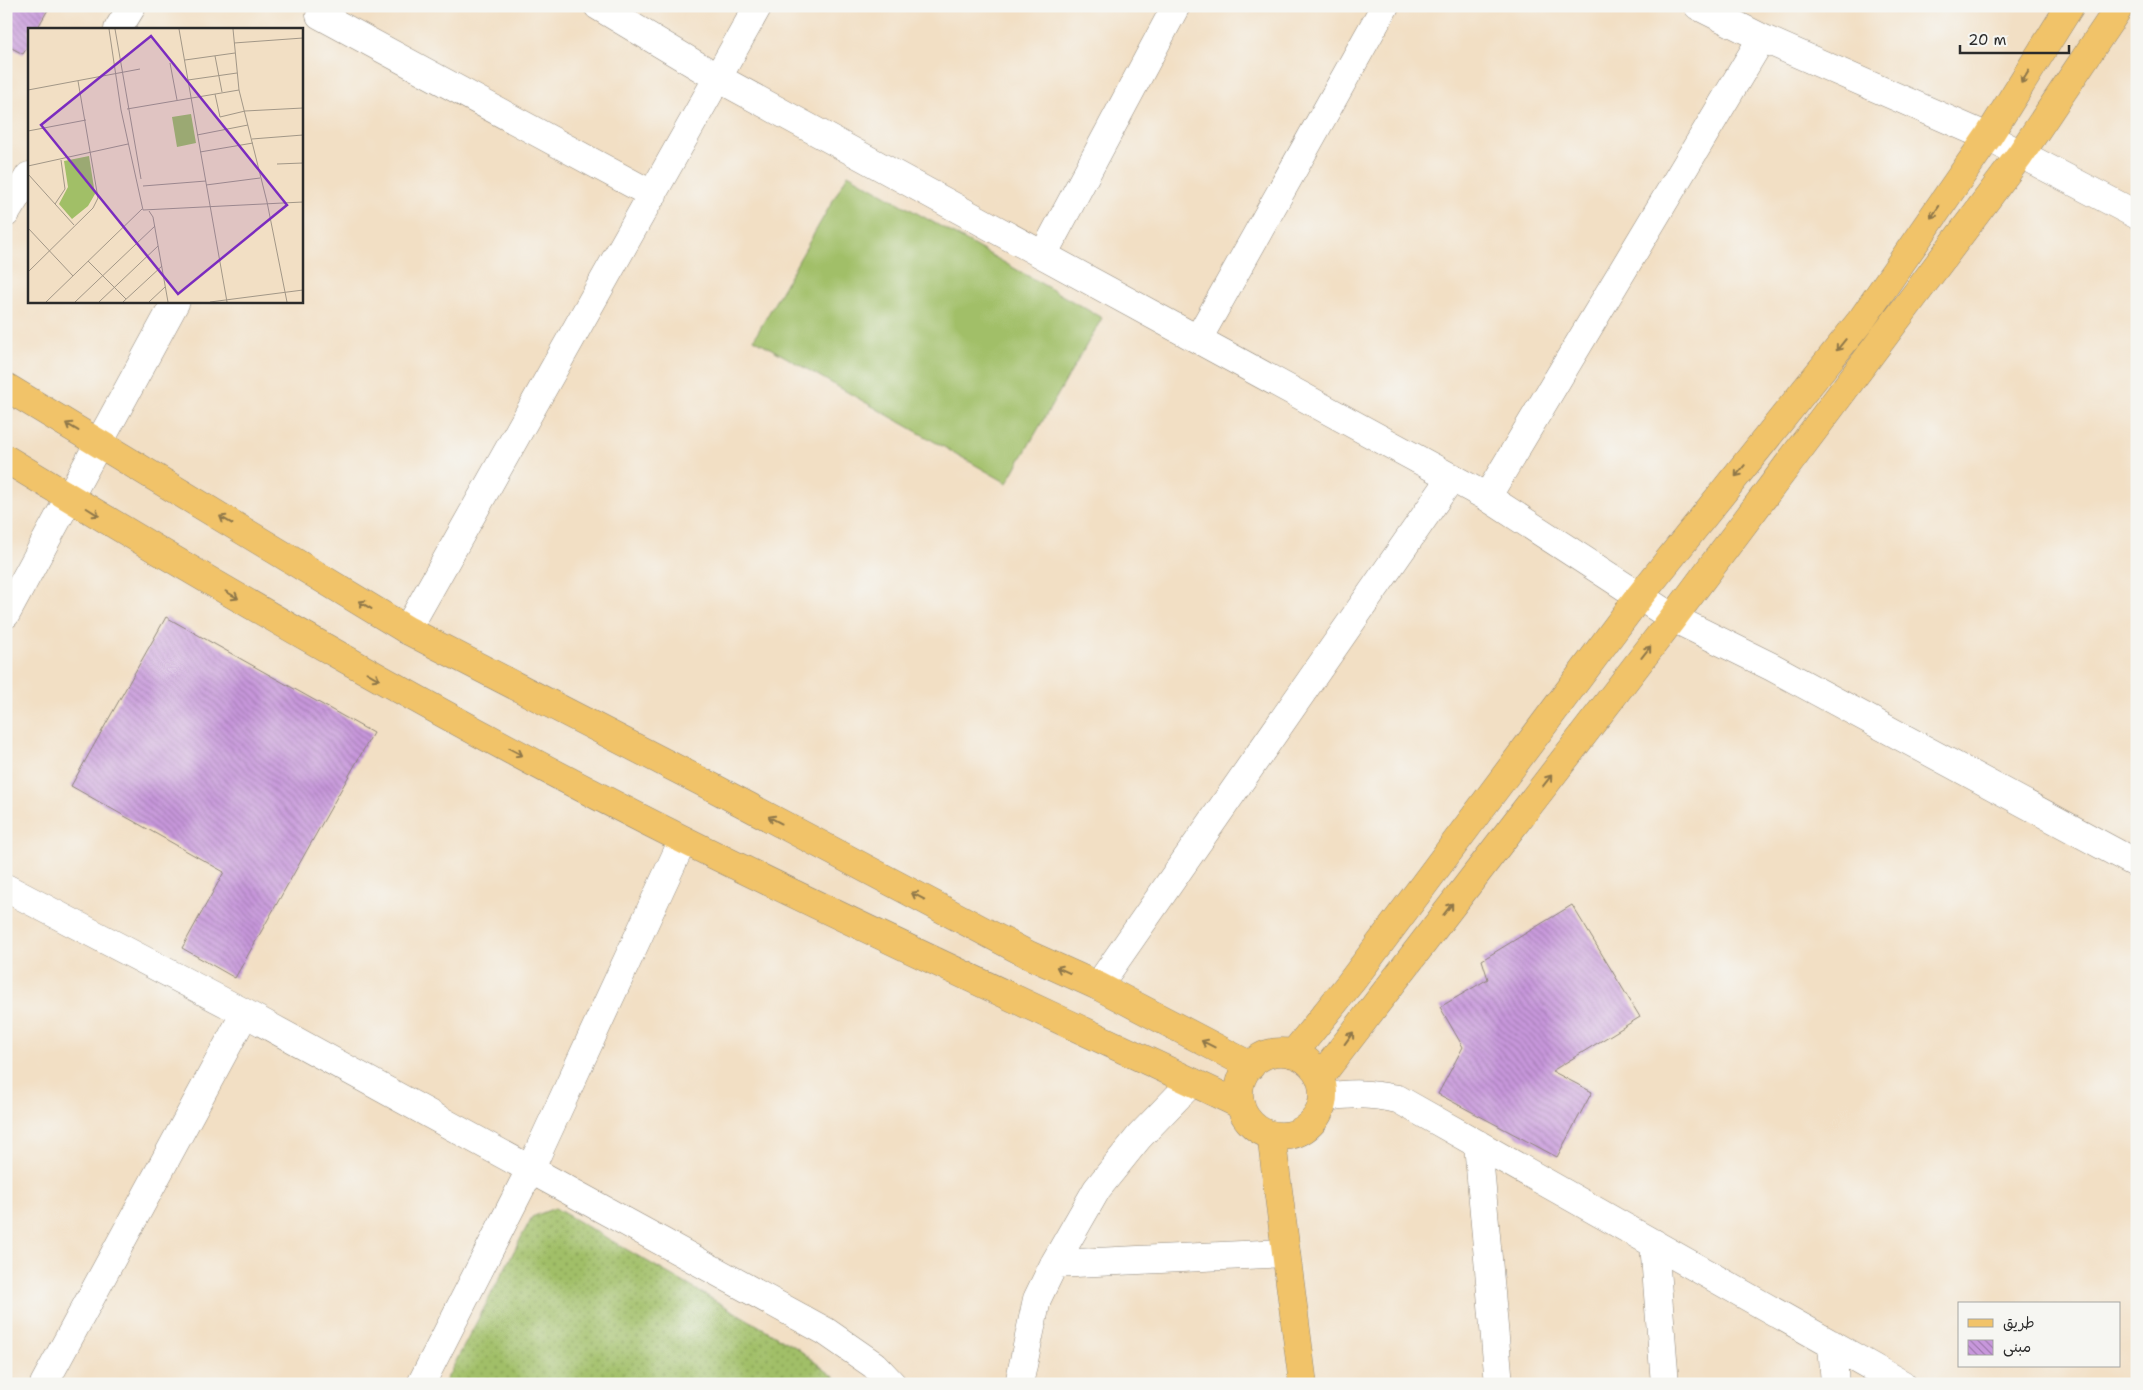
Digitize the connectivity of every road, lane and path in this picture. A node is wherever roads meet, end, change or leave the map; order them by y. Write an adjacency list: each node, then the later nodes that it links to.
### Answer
1 (598, 6): 10 (street)
2 (758, 6): 10 (street)
3 (1176, 6): 17 (street)
4 (1385, 6): 19 (street)
5 (1698, 6): 9 (street)
6 (2070, 6): 11 (main road, one-way to 11)
7 (2120, 6): 12 (main road)
8 (320, 15): 14 (street)
9 (1762, 38): 11 (street); 25 (street)
10 (718, 78): 14 (street); 17 (street)
11 (1988, 137): 12 (street); 26 (main road, one-way to 26)
12 (2020, 155): 16 (street); 28 (main road)
13 (28, 178): 15 (street)
14 (653, 195): 29 (street)
15 (6, 213)
16 (2137, 215)
17 (1043, 255): 19 (street)
18 (175, 302): 21 (street)
19 (1198, 339): 23 (street)
20 (6, 387): 21 (main road, one-way to 20)
21 (98, 442): 24 (street); 29 (main road, one-way to 21)
22 (6, 459): 24 (main road)
23 (1452, 478): 25 (street); 33 (street)
24 (69, 497): 27 (street); 30 (main road, one-way to 30)
25 (1487, 497): 26 (street)
26 (1639, 597): 28 (street); 35 (main road)
27 (6, 614)
28 (1673, 618): 31 (street); 38 (main road, one-way to 28)
29 (407, 630): 33 (main road, one-way to 29)
30 (684, 840): 37 (main road); 42 (street)
31 (2137, 864)
32 (6, 888): 34 (street)
33 (1098, 986): 36 (main road, one-way to 33)
34 (245, 1013): 42 (street); 47 (street)
35 (1293, 1054): 36 (main road); 38 (main road)
36 (1251, 1066): 39 (main road)
37 (1192, 1082): 39 (main road); 45 (street)
38 (1322, 1087): 40 (main road); 41 (street)
39 (1241, 1105): 40 (main road)
40 (1271, 1135): 44 (main road)
41 (1478, 1144): 43 (street); 52 (street)
42 (530, 1170): 48 (street); 49 (street)
43 (1654, 1243): 46 (street); 53 (street)
44 (1286, 1253): 45 (street); 51 (main road)
45 (1054, 1264): 50 (street)
46 (1832, 1344): 54 (street); 55 (street)
47 (44, 1384)
48 (421, 1384)
49 (892, 1384)
50 (1019, 1384)
51 (1304, 1384)
52 (1499, 1384)
53 (1665, 1384)
54 (1835, 1384)
55 (1902, 1384)

